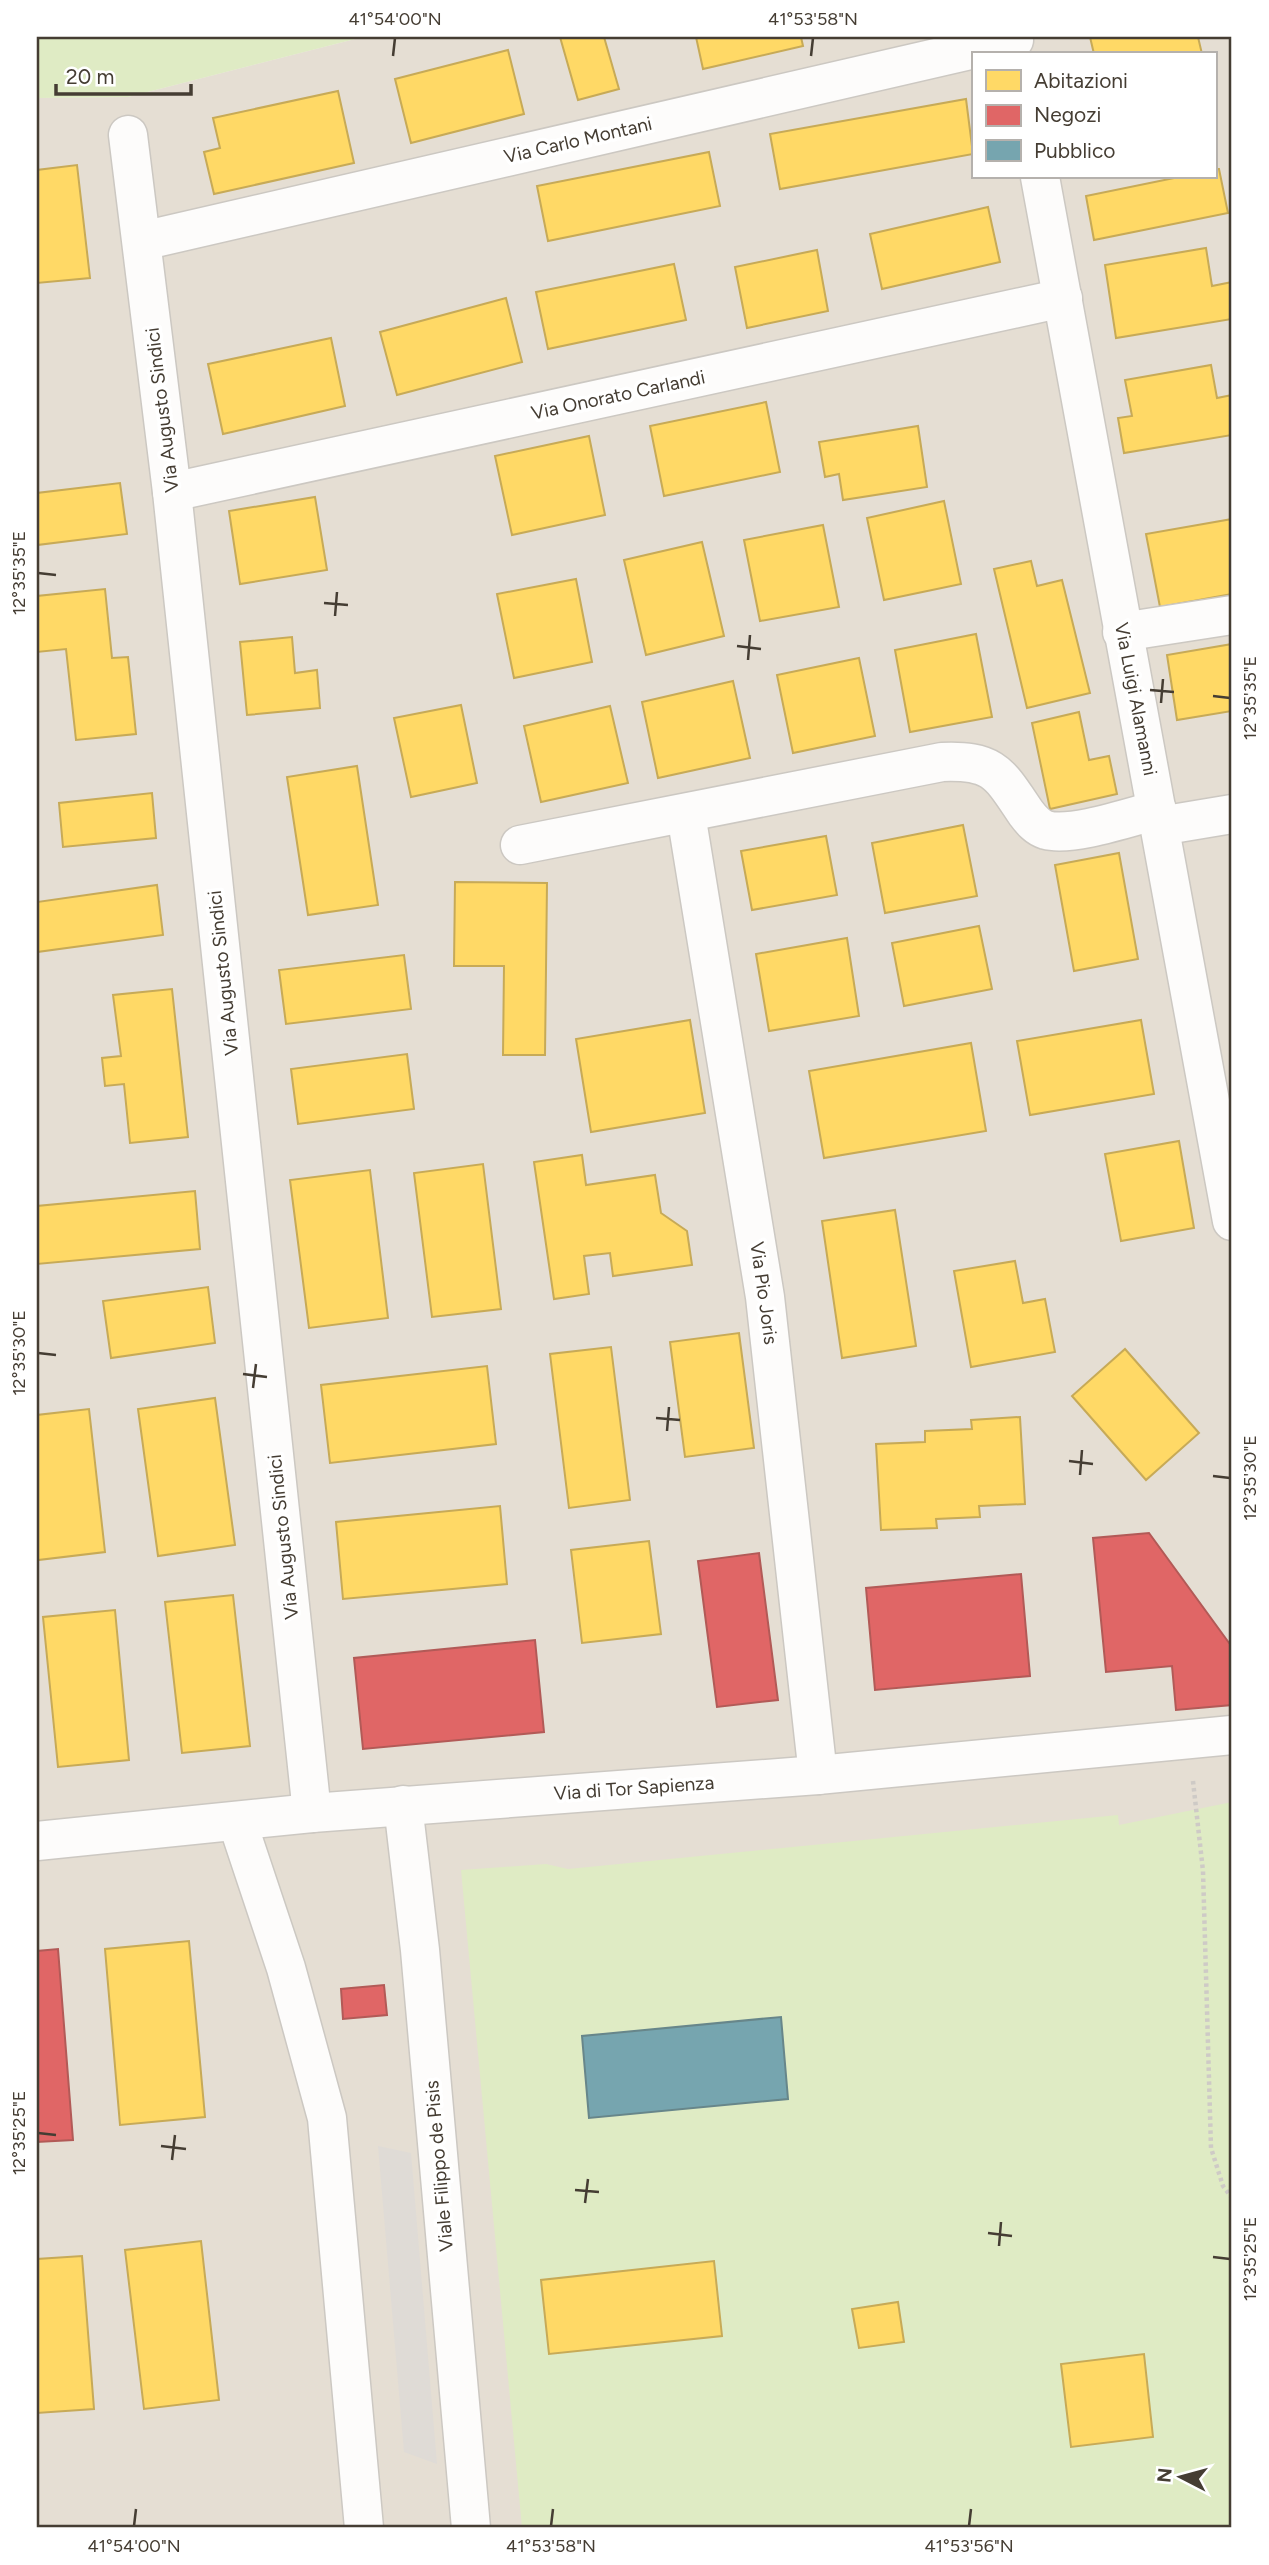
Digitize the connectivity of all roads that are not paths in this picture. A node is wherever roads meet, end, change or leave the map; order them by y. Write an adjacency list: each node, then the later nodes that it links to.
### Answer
1 (1015, 44): 2 (street, Via Carlo Montani)
2 (980, 52)
3 (972, 54): 6 (street, Via Carlo Montani)
4 (128, 135): 6 (street, Via Augusto Sindici)
5 (1040, 178): 7 (street, Via Luigi Alamanni)
6 (142, 241): 8 (street, Via Augusto Sindici)
7 (1063, 298): 8 (street, Via Onorato Carlandi); 10 (street, Via Luigi Alamanni)
8 (172, 492): 20 (street, Via Augusto Sindici)
9 (1232, 615): 10 (street)
10 (1122, 632): 13 (street, Via Luigi Alamanni)
11 (686, 814): 13 (street); 14 (street); 18 (street, Via Pio Joris)
12 (1232, 814): 13 (street)
13 (1158, 818): 15 (street, Via Luigi Alamanni)
14 (520, 845)
15 (1223, 1115): 16 (street, Via Luigi Alamanni)
16 (1232, 1221)
17 (1232, 1735): 18 (street, Via di Tor Sapienza)
18 (818, 1775): 19 (street, Via di Tor Sapienza)
19 (403, 1805): 20 (street, Via di Tor Sapienza); 24 (street, Viale Filippo de Pisis)
20 (312, 1813): 21 (street, Via di Tor Sapienza)
21 (237, 1821): 22 (street, Via di Tor Sapienza); 23 (street)
22 (37, 1841)
23 (364, 2528)
24 (471, 2528)

